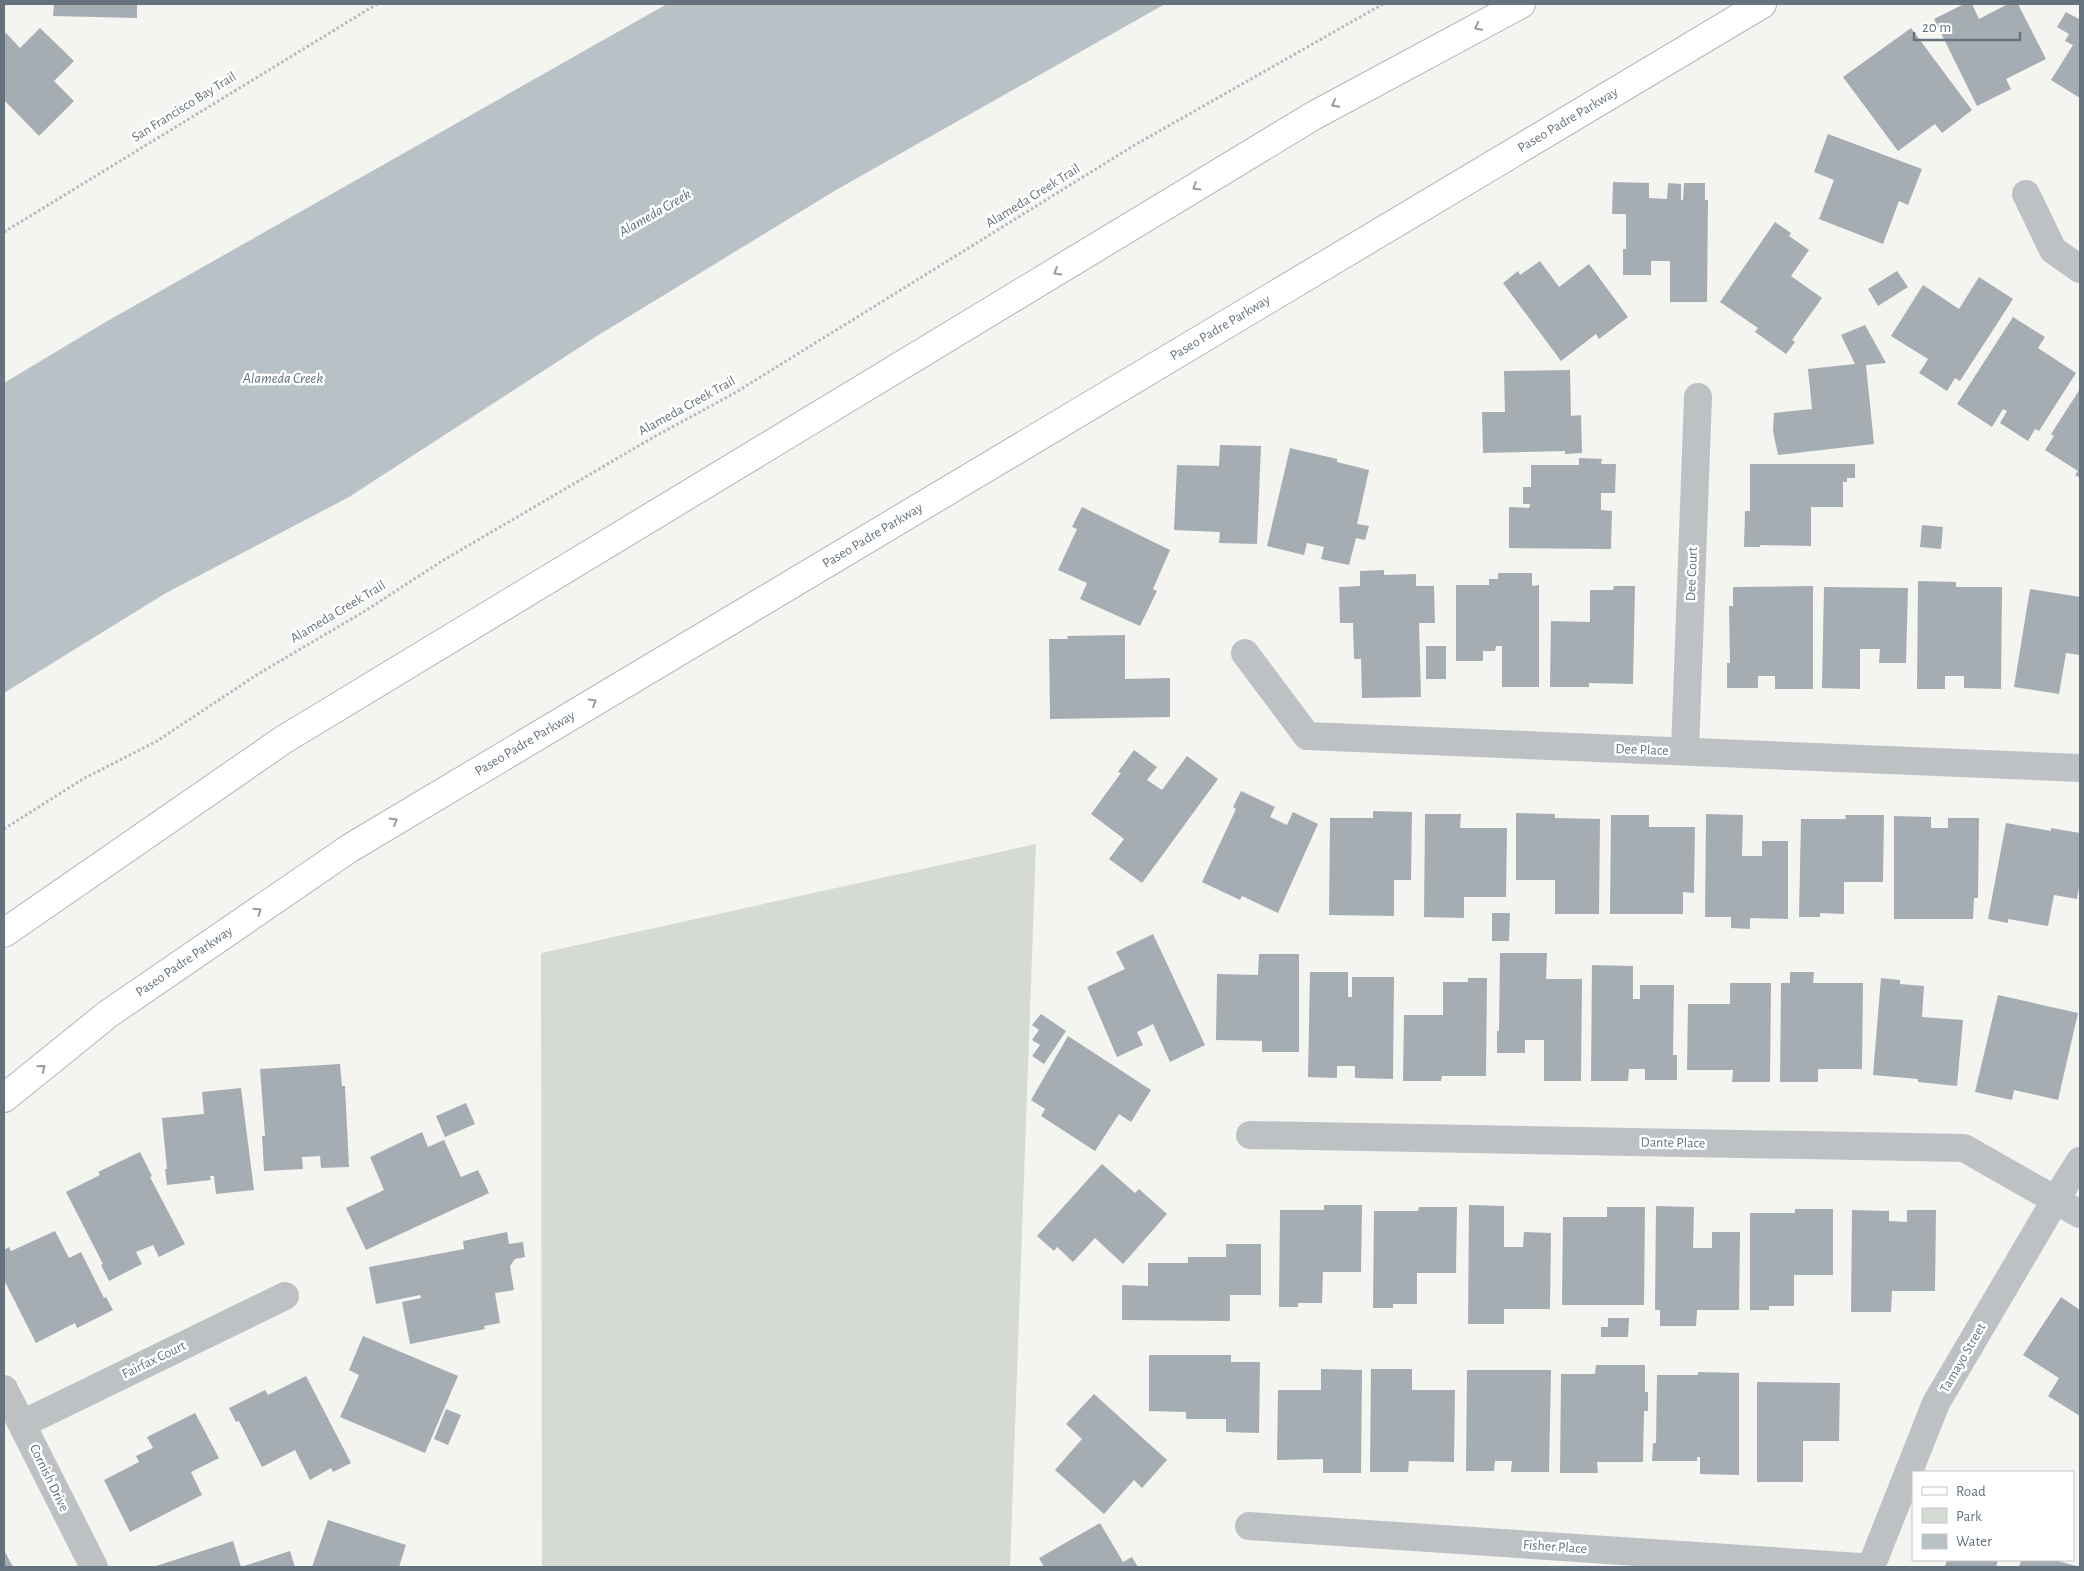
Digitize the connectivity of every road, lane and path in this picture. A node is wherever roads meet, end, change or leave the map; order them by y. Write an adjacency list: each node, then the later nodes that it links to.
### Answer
1 (377, 4): 6 (path, San Francisco Bay Trail)
2 (1383, 4): 12 (path, Alameda Creek Trail)
3 (1521, 4): 13 (main road, one-way to 13)
4 (1762, 4): 14 (main road, Paseo Padre Parkway, one-way to 4)
5 (2026, 194): 7 (street)
6 (4, 232)
7 (2080, 269)
8 (1698, 397): 10 (street, Dee Court)
9 (1245, 653): 10 (street, Dee Place)
10 (1685, 752): 11 (street, Dee Place)
11 (2080, 768)
12 (4, 829)
13 (4, 933)
14 (4, 1098)
15 (1250, 1135): 17 (street, Dante Place)
16 (2080, 1161): 17 (street, Tamayo Street)
17 (2056, 1199): 18 (street, Dante Place); 25 (street, Tamayo Street)
18 (2080, 1214)
19 (285, 1296): 21 (street, Fairfax Court)
20 (4, 1389): 21 (street, Cornish Drive)
21 (22, 1424): 23 (street, Cornish Drive)
22 (1249, 1526): 24 (street, Fisher Place)
23 (94, 1567)
24 (1860, 1567)
25 (1871, 1567)

